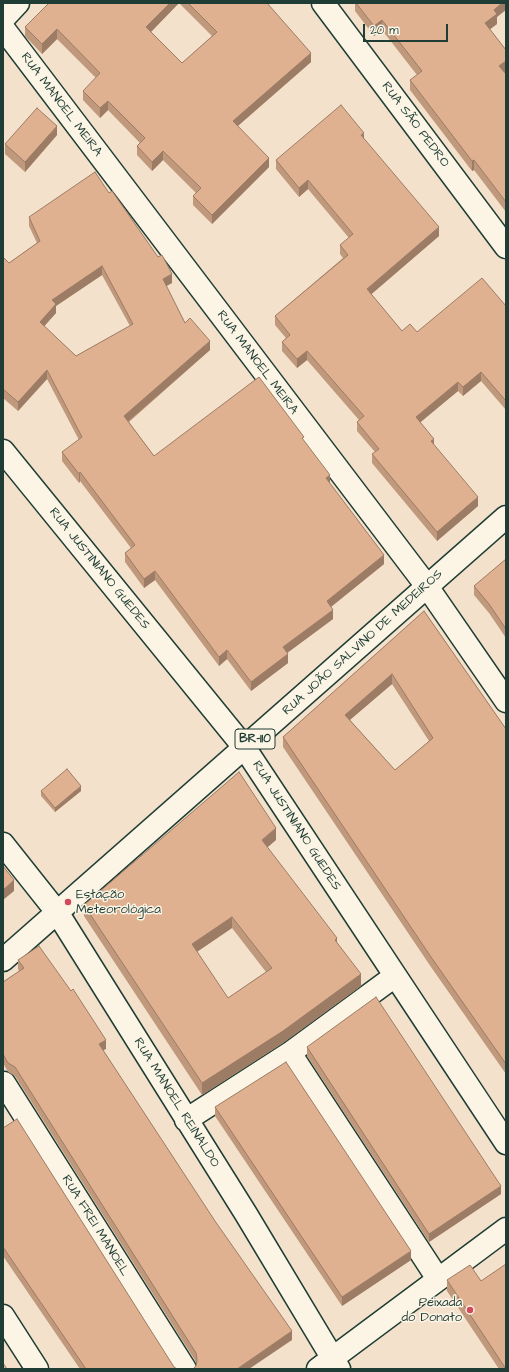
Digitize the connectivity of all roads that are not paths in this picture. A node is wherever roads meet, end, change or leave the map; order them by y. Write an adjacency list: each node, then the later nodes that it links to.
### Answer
1 (18, 3): 3 (street)
2 (323, 3): 5 (street, RUA SÃO PEDRO)
3 (3, 19)
4 (3, 28): 8 (street, RUA MANOEL MEIRA)
5 (506, 247)
6 (3, 451): 10 (street, RUA JUSTINIANO GUEDES)
7 (506, 517): 8 (street, RUA JOÃO SALVINO DE MEDEIROS / BR-110)
8 (426, 585): 9 (street, RUA MANOEL MEIRA); 10 (street, RUA JOÃO SALVINO DE MEDEIROS / BR-110)
9 (506, 701)
10 (244, 747): 12 (street, RUA JOÃO SALVINO DE MEDEIROS / BR-110); 14 (street, RUA JUSTINIANO GUEDES)
11 (3, 844): 12 (street, RUA MANOEL REINALDO)
12 (57, 912): 13 (street, RUA JOÃO SALVINO DE MEDEIROS / BR-110); 17 (street, RUA MANOEL REINALDO)
13 (3, 960)
14 (395, 976): 15 (street); 18 (street, RUA JUSTINIANO GUEDES)
15 (290, 1053): 17 (street); 20 (street)
16 (4, 1083): 24 (street, RUA FREI MANOEL)
17 (186, 1120): 22 (street, RUA MANOEL REINALDO)
18 (506, 1144)
19 (506, 1229): 20 (street)
20 (438, 1280): 22 (street)
21 (3, 1316): 23 (street)
22 (330, 1365)
23 (37, 1369)
24 (185, 1369)

